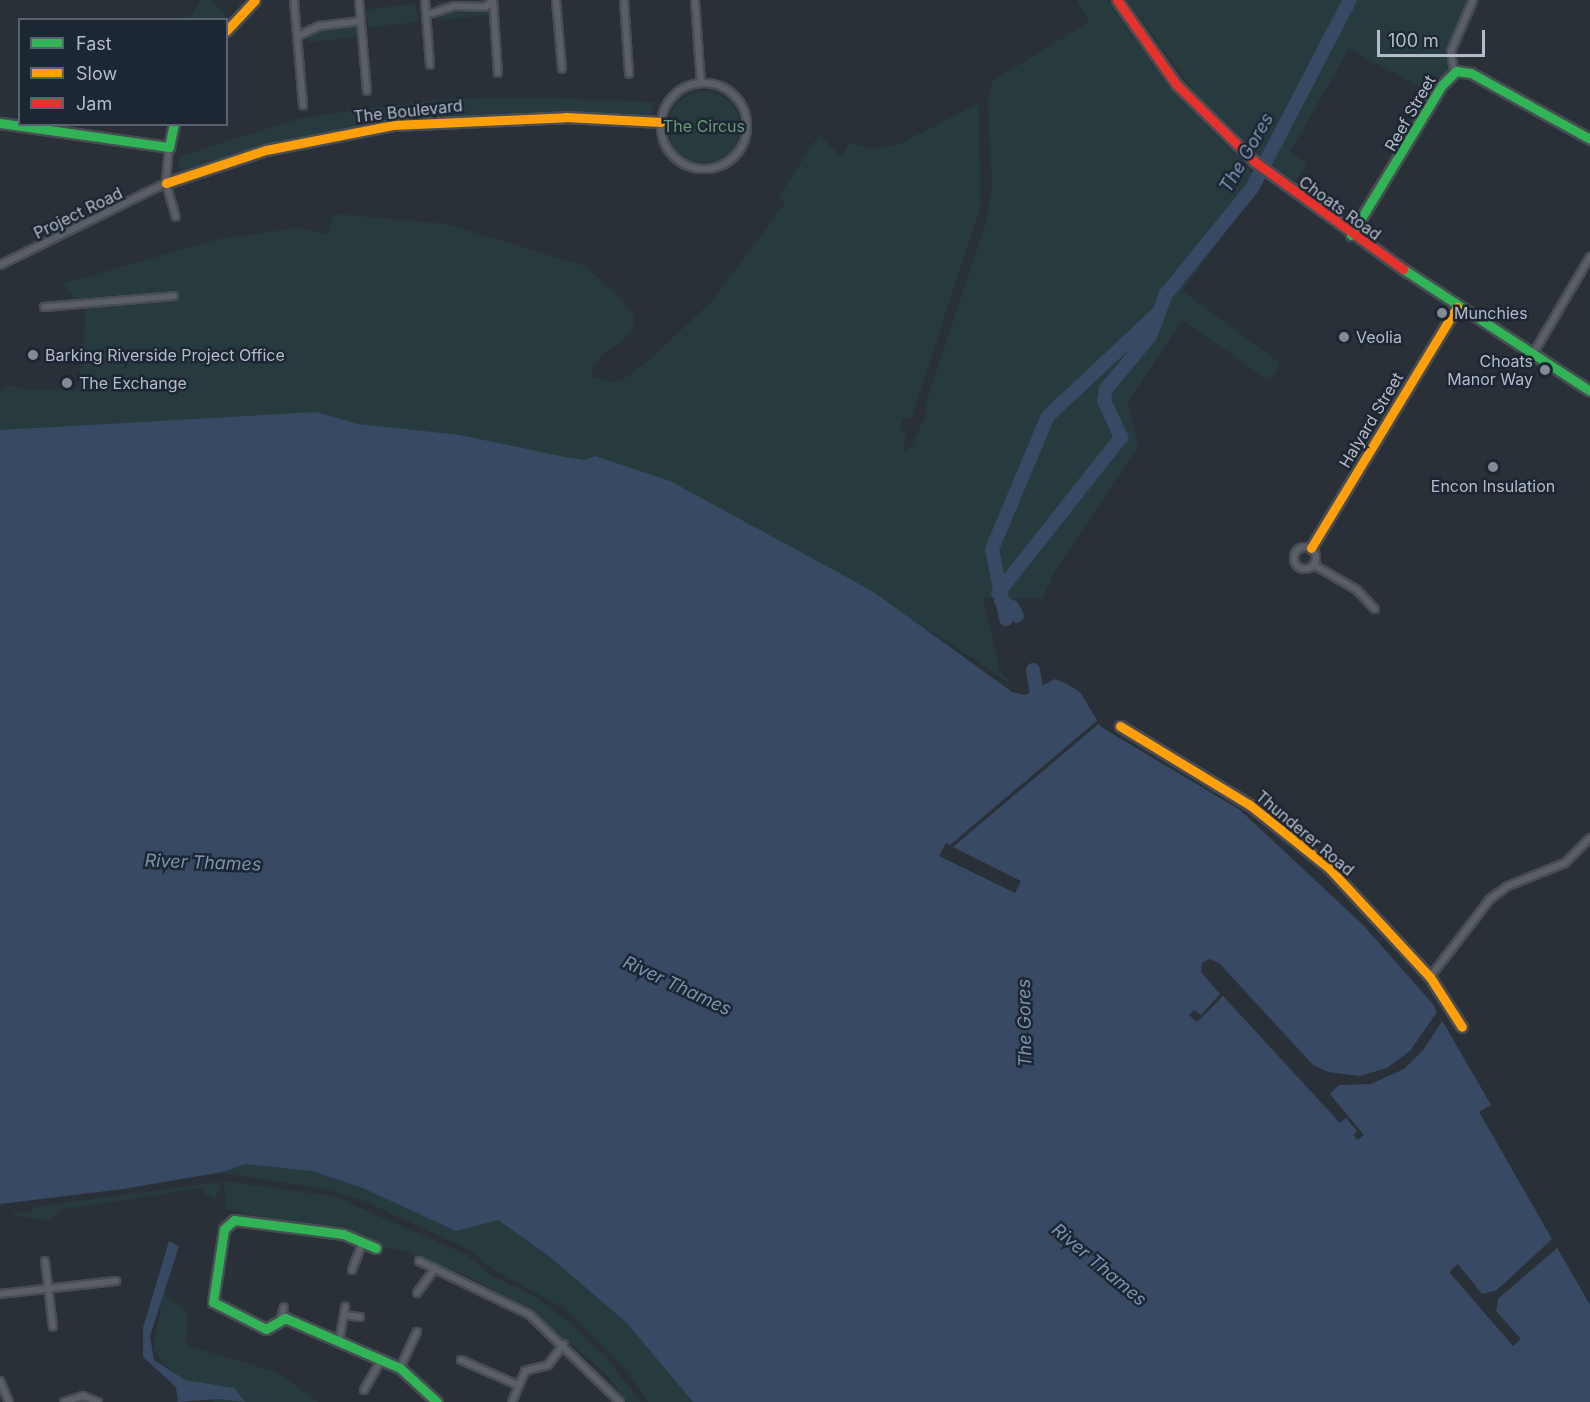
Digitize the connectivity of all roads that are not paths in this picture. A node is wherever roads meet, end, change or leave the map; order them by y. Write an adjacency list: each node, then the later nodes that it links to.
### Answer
1 (255, 0): 13 (street)
2 (294, 0): 14 (street)
3 (359, 0): 12 (street)
4 (425, 0): 11 (street)
5 (493, 0): 11 (street); 18 (street)
6 (556, 0): 16 (street)
7 (624, 0): 19 (street)
8 (695, 0): 20 (street)
9 (1117, 0): 32 (street, Choats Road)
10 (1473, 0): 17 (street, Reef Street)
11 (426, 15): 15 (street)
12 (361, 21): 14 (street); 21 (street)
13 (228, 29)
14 (298, 36): 22 (street)
15 (430, 65)
16 (562, 69)
17 (1454, 72): 28 (street); 32 (street, Reef Street)
18 (498, 73)
19 (629, 74)
20 (701, 83): 23 (street); 23 (street)
21 (367, 91)
22 (303, 106)
23 (661, 122): 30 (street, The Boulevard)
24 (0, 123): 25 (street)
25 (18, 126)
26 (21, 126): 29 (street)
27 (174, 126): 29 (street)
28 (1590, 139)
29 (169, 147): 30 (street)
30 (166, 183): 31 (street); 34 (street, Project Road)
31 (176, 217)
32 (1350, 235): 37 (street, Choats Road)
33 (1590, 257): 38 (street)
34 (0, 265)
35 (174, 296): 36 (street)
36 (44, 307)
37 (1457, 307): 38 (street, Choats Road); 40 (street, Halyard Street)
38 (1533, 354): 39 (street, Choats Road)
39 (1590, 391)
40 (1311, 548): 41 (street); 41 (street, Halyard Street)
41 (1314, 565): 42 (street)
42 (1375, 609)
43 (1120, 726): 45 (street, Thunderer Road)
44 (1590, 838): 45 (street)
45 (1430, 977): 46 (street, Thunderer Road)
46 (1462, 1027)
47 (363, 1242): 48 (street); 52 (street); 59 (street)
48 (376, 1248)
49 (45, 1261): 54 (street)
50 (419, 1261): 51 (street)
51 (435, 1268): 55 (street); 63 (street)
52 (352, 1270)
53 (116, 1281): 54 (street)
54 (48, 1288): 56 (street); 60 (street)
55 (417, 1293)
56 (0, 1294)
57 (284, 1307): 59 (street)
58 (360, 1317): 62 (street)
59 (281, 1318): 62 (street)
60 (53, 1327)
61 (417, 1332): 66 (street)
62 (339, 1342): 64 (street)
63 (564, 1344): 68 (street); 75 (street)
64 (381, 1360): 66 (street); 69 (street)
65 (461, 1360): 68 (street)
66 (400, 1368): 74 (street)
67 (0, 1381): 71 (street)
68 (518, 1385): 70 (street)
69 (364, 1390)
70 (514, 1401)
71 (9, 1402)
72 (64, 1402): 73 (street)
73 (98, 1402)
74 (437, 1402)
75 (620, 1402)

